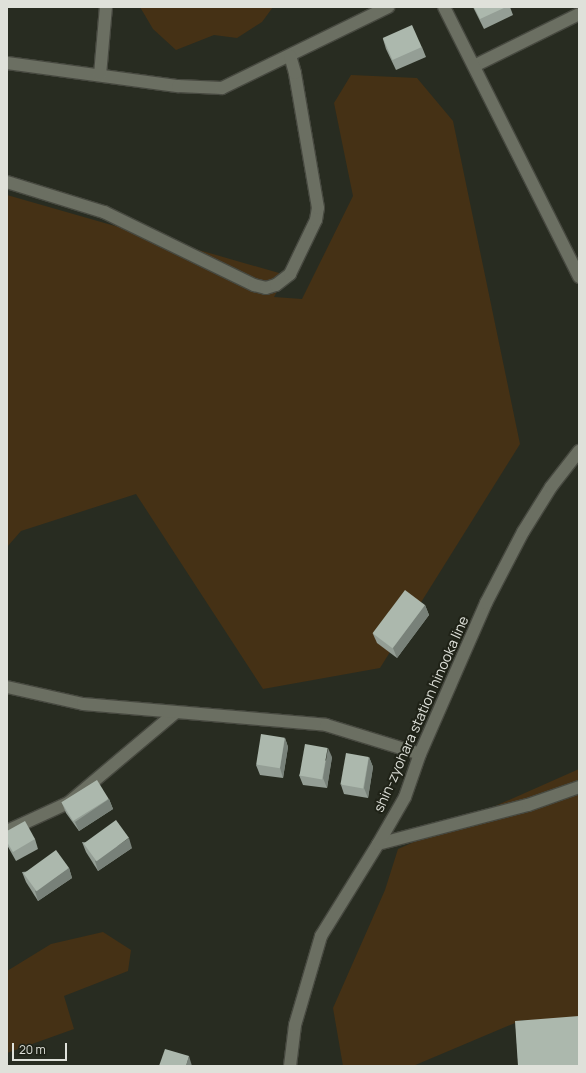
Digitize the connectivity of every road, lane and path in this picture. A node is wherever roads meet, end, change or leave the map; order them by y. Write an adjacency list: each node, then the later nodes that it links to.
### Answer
1 (106, 7): 8 (street)
2 (388, 7): 5 (street)
3 (444, 7): 7 (street)
4 (579, 14): 7 (street)
5 (290, 56): 8 (street); 9 (street)
6 (7, 63): 8 (street)
7 (474, 66): 10 (street)
8 (100, 75)
9 (7, 182)
10 (579, 277)
11 (579, 451): 14 (street, shin-zyohara station hinooka line)
12 (7, 687): 13 (street)
13 (175, 713): 14 (street); 16 (street)
14 (420, 754): 17 (street, shin-zyohara station hinooka line)
15 (579, 787): 17 (street)
16 (7, 831)
17 (378, 844): 18 (street, shin-zyohara station hinooka line)
18 (290, 1066)

